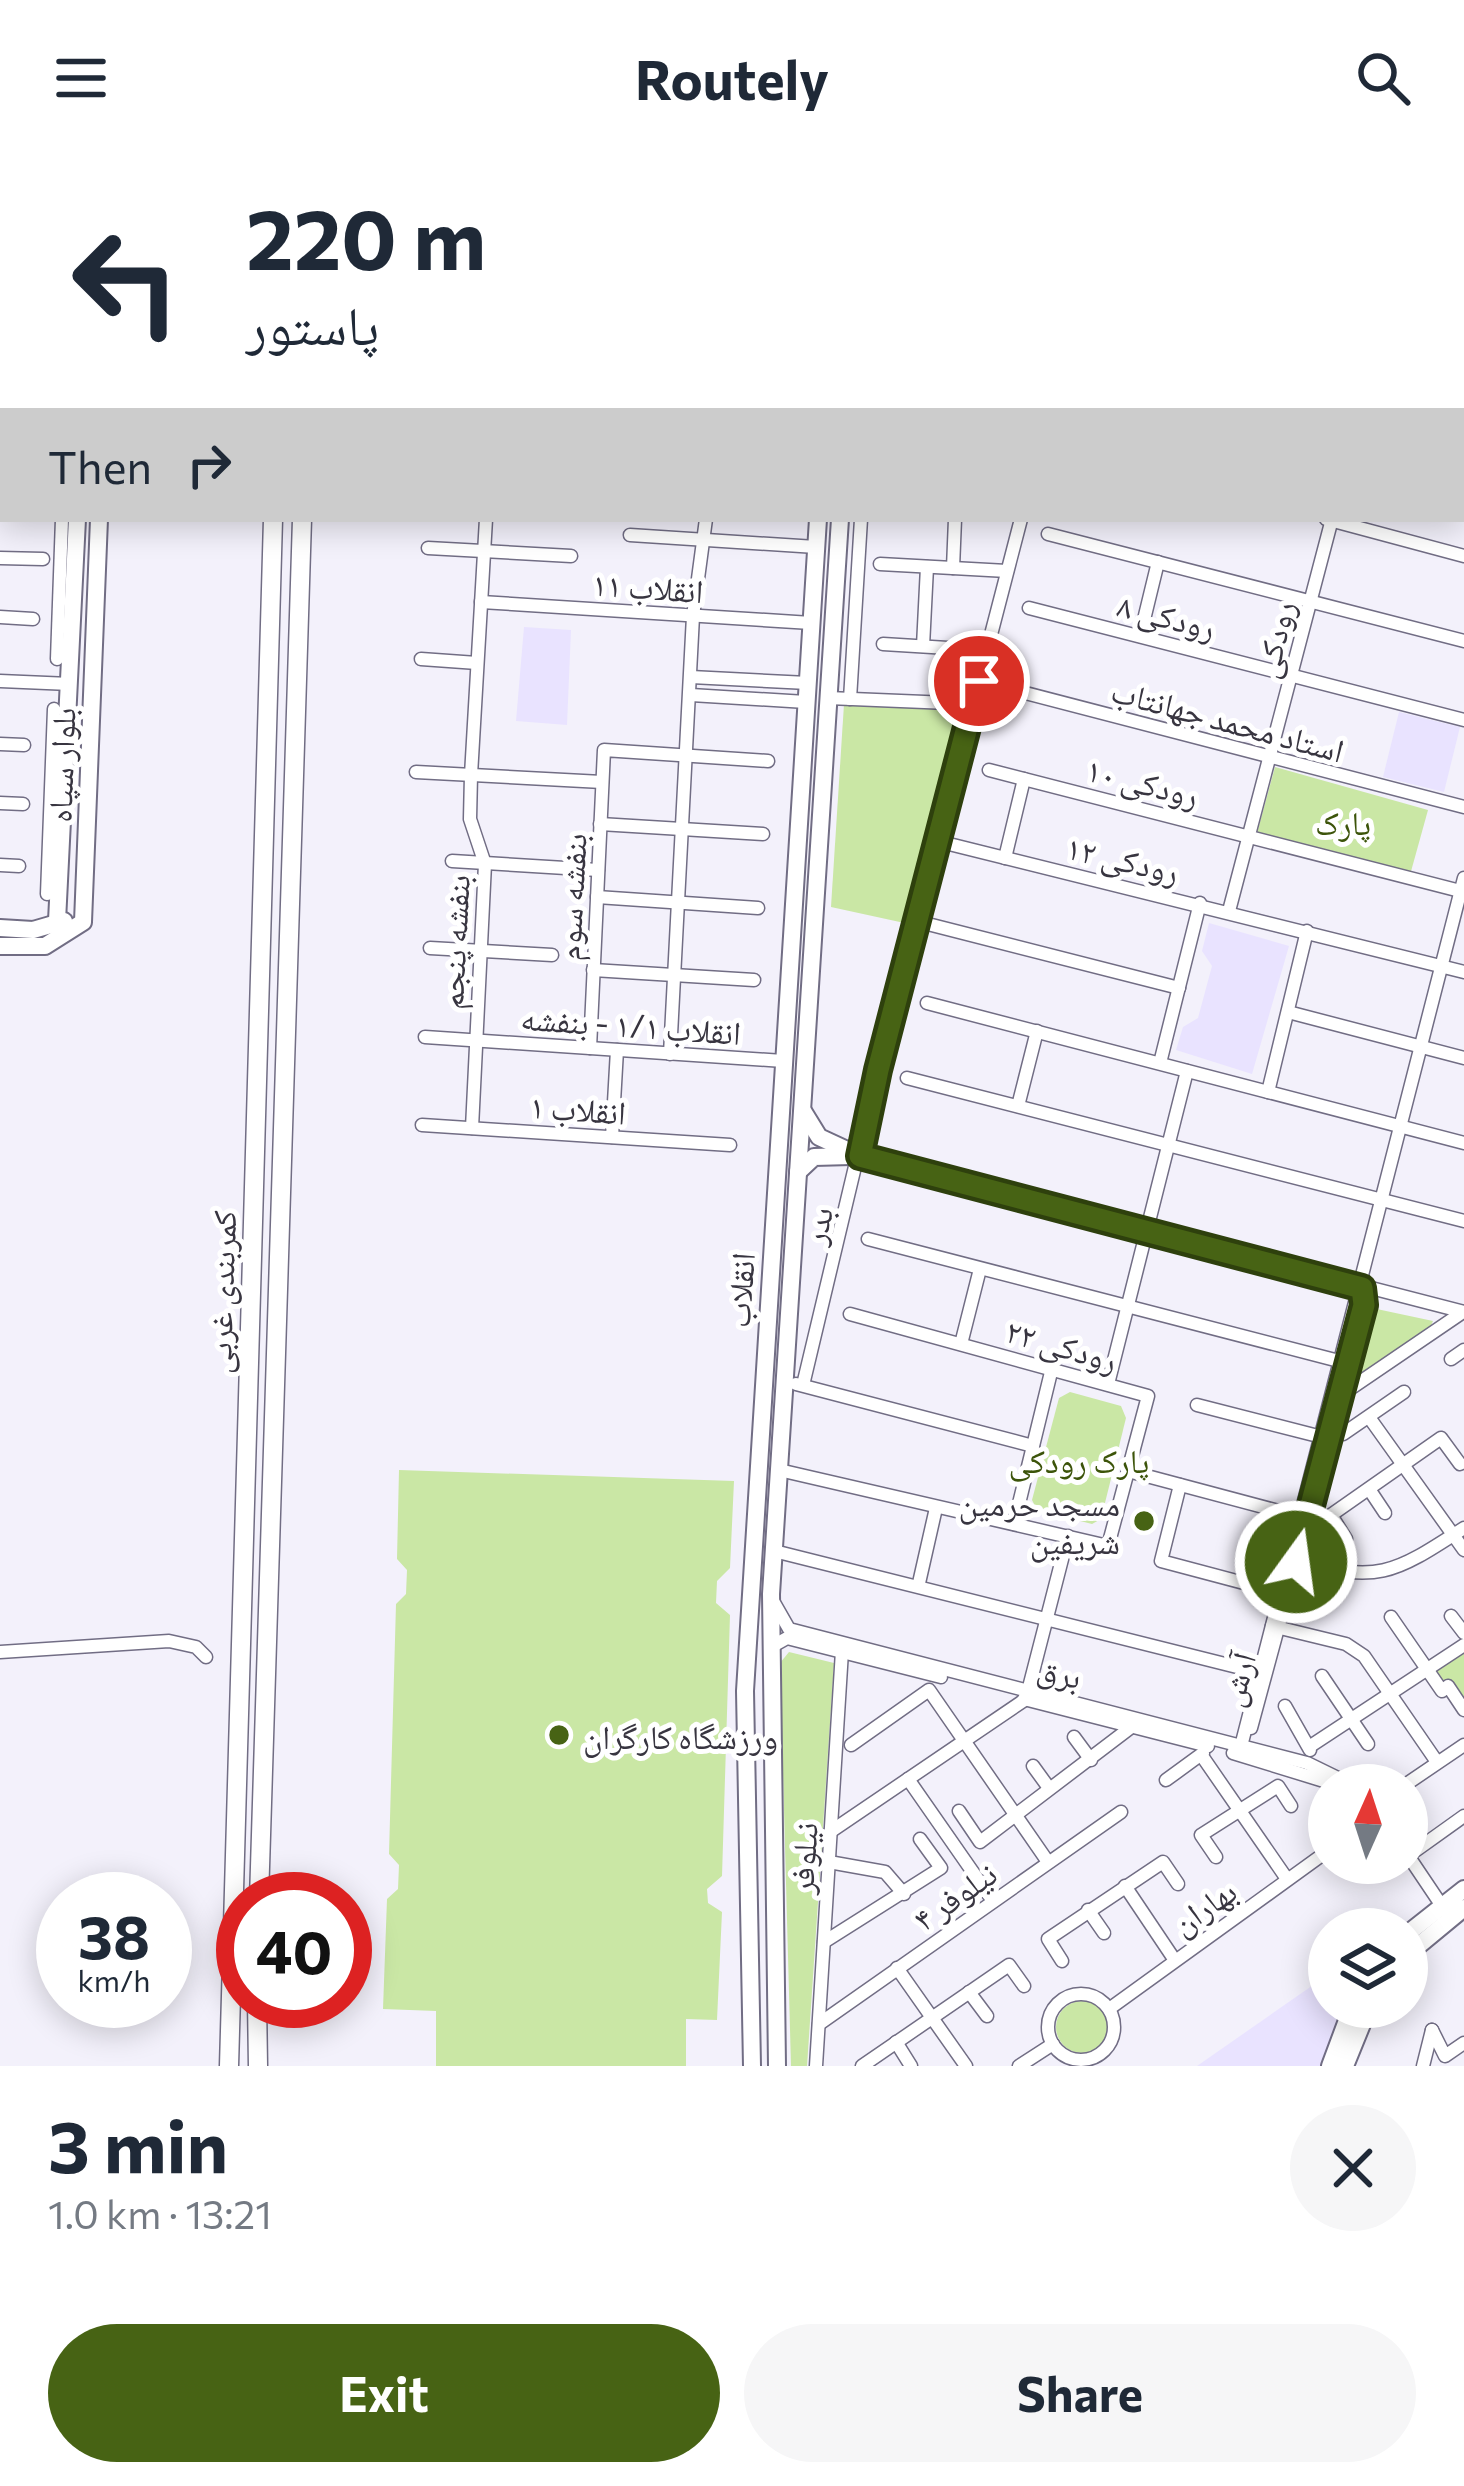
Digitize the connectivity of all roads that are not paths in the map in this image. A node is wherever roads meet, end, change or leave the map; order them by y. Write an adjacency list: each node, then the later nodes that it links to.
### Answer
1 (62, 522): 32 (street)
2 (77, 522): 32 (main road, بلوار سپاه)
3 (99, 522): 94 (main road, بلوار سپاه)
4 (273, 522): 257 (highway, کمربندی غربی)
5 (302, 522): 226 (highway, کمربندی غربی)
6 (486, 522): 20 (street, بنفشه پنجم)
7 (706, 522): 17 (street)
8 (818, 522): 18 (main road, انقلاب)
9 (840, 522): 31 (main road, انقلاب)
10 (861, 522): 56 (street)
11 (955, 522): 28 (street)
12 (1020, 522): 29 (street, بدر)
13 (1329, 522): 33 (street, رودکی)
14 (1336, 522): 22 (street)
15 (1048, 534): 25 (street)
16 (630, 536): 17 (street)
17 (704, 540): 18 (street); 36 (street)
18 (816, 547): 30 (main road, انقلاب)
19 (428, 548): 20 (street)
20 (484, 550): 21 (street); 34 (street, بنفشه پنجم)
21 (572, 556)
22 (1464, 556)
23 (0, 558): 24 (street)
24 (43, 559)
25 (1158, 562): 33 (street); 40 (street)
26 (880, 564): 27 (street)
27 (927, 567): 28 (street); 43 (street)
28 (953, 568): 29 (street)
29 (1007, 571): 51 (street, بدر)
30 (814, 584): 31 (main road); 39 (main road, انقلاب)
31 (836, 585): 55 (main road, انقلاب)
32 (67, 588): 45 (street); 52 (main road, بلوار سپاه)
33 (1311, 601): 41 (street); 48 (street, رودکی)
34 (481, 602): 36 (street, انقلاب ۱۱); 47 (street, بنفشه پنجم)
35 (1028, 608): 40 (street, رودکی ۸)
36 (693, 616): 39 (street, انقلاب ۱۱); 49 (street)
37 (0, 617): 38 (street)
38 (33, 619)
39 (811, 623): 53 (main road, انقلاب)
40 (1140, 636): 48 (street, رودکی ۸)
41 (1464, 641)
42 (883, 644): 43 (street)
43 (923, 646): 44 (street)
44 (964, 649)
45 (57, 659)
46 (421, 659): 47 (street)
47 (477, 663): 67 (street, بنفشه پنجم)
48 (1292, 675): 59 (street, رودکی ۸); 63 (street, رودکی)
49 (692, 677): 53 (street); 54 (street)
50 (0, 681): 52 (street)
51 (979, 681): 57 (street, بدر); 63 (street, استاد محمد جهانتاب)
52 (70, 684): 70 (main road, بلوار سپاه)
53 (807, 693): 54 (street); 117 (main road, انقلاب)
54 (691, 695): 62 (street)
55 (828, 698): 56 (street); 123 (main road, انقلاب)
56 (850, 699): 57 (street)
57 (973, 704): 78 (street, بدر)
58 (54, 709): 70 (street)
59 (1464, 720)
60 (0, 744): 61 (street)
61 (23, 745)
62 (690, 756): 64 (street); 69 (street, بنفشه سوم); 75 (street)
63 (1270, 760): 73 (street, استاد محمد جهانتاب); 77 (street, رودکی)
64 (768, 761)
65 (989, 770): 68 (street, رودکی ۱۰)
66 (416, 772): 67 (street)
67 (471, 775): 69 (street); 81 (street, بنفشه پنجم)
68 (1024, 779): 77 (street, رودکی ۱۰); 79 (street)
69 (602, 782): 74 (street, بنفشه سوم)
70 (58, 801): 86 (street); 92 (main road, بلوار سپاه)
71 (0, 803): 72 (street)
72 (23, 804)
73 (1464, 808)
74 (600, 824): 75 (street); 84 (street, بنفشه سوم)
75 (685, 828): 76 (street); 88 (street)
76 (763, 833)
77 (1249, 837): 85 (street, رودکی ۱۰); 91 (street, رودکی)
78 (937, 841): 79 (street, رودکی ۱۲); 93 (street, بدر)
79 (1004, 858): 89 (street, رودکی ۱۲)
80 (452, 861): 81 (street)
81 (485, 864): 84 (street); 99 (street, بنفشه پنجم)
82 (0, 865): 83 (street)
83 (19, 866)
84 (598, 870): 87 (street, بنفشه سوم)
85 (1463, 887): 101 (street, آرش)
86 (47, 894)
87 (597, 897): 88 (street); 102 (street, بنفشه سوم)
88 (680, 903): 90 (street); 104 (street)
89 (1200, 904): 91 (street, رودکی ۱۲); 106 (street)
90 (758, 908)
91 (1229, 911): 96 (street, رودکی ۱۲)
92 (57, 921): 94 (main road); 95 (main road)
93 (916, 921): 106 (street); 131 (street, بدر)
94 (83, 922): 97 (main road)
95 (0, 928)
96 (1307, 931): 101 (street, رودکی ۱۲); 108 (street)
97 (0, 946)
98 (430, 948): 99 (street)
99 (480, 950): 100 (street); 111 (street, بنفشه پنجم)
100 (552, 955)
101 (1441, 966): 103 (street, رودکی ۱۲); 112 (street, آرش)
102 (593, 970): 104 (street); 113 (street, بنفشه سوم)
103 (1464, 972)
104 (676, 975): 105 (street); 115 (street)
105 (754, 980)
106 (1179, 988): 118 (street)
107 (927, 1003): 109 (street)
108 (1288, 1012): 112 (street); 121 (street)
109 (1036, 1031): 118 (street); 122 (street)
110 (425, 1037): 111 (street, انقلاب ۱/۱ - بنفشه)
111 (476, 1041): 113 (street, انقلاب ۱/۱ - بنفشه); 126 (street, بنفشه پنجم)
112 (1420, 1047): 116 (street); 125 (street, آرش)
113 (590, 1048): 114 (street, انقلاب ۱/۱ - بنفشه)
114 (617, 1050): 115 (street, انقلاب ۱/۱ - بنفشه); 127 (street)
115 (670, 1054): 117 (street, انقلاب ۱/۱ - بنفشه)
116 (1464, 1058)
117 (783, 1061): 234 (main road, انقلاب)
118 (1160, 1064): 119 (street)
119 (1187, 1071): 121 (street); 130 (street)
120 (907, 1078): 122 (street)
121 (1268, 1092): 125 (street)
122 (1018, 1106): 130 (street)
123 (802, 1107): 131 (main road); 132 (main road, انقلاب)
124 (422, 1125): 126 (street, انقلاب ۱)
125 (1399, 1126): 128 (street); 133 (street, آرش)
126 (472, 1128): 127 (street, انقلاب ۱)
127 (612, 1137): 129 (street, انقلاب ۱)
128 (1464, 1143)
129 (730, 1145)
130 (1168, 1145): 133 (street); 135 (street)
131 (860, 1156): 132 (main road); 135 (street); 147 (street, بدر)
132 (798, 1172): 147 (main road, انقلاب)
133 (1382, 1200): 134 (street); 138 (street, آرش)
134 (1464, 1221)
135 (1148, 1229): 138 (street); 139 (street)
136 (868, 1239): 137 (street)
137 (980, 1270): 139 (street); 142 (street)
138 (1362, 1288): 140 (street); 145 (street, آرش); 150 (street, آرش)
139 (1128, 1305): 145 (street); 148 (street)
140 (1464, 1312): 150 (street)
141 (850, 1314): 142 (street, رودکی ۲۲)
142 (961, 1344): 146 (street, رودکی ۲۲)
143 (1464, 1350): 144 (street)
144 (1451, 1359)
145 (1339, 1360): 154 (street, آرش)
146 (1052, 1369): 148 (street, رودکی ۲۲); 155 (street)
147 (794, 1383): 155 (street); 158 (main road, انقلاب)
148 (1108, 1384): 159 (street, رودکی ۲۲)
149 (1404, 1392): 152 (street)
150 (1341, 1394): 171 (street, آرش)
151 (1197, 1406): 154 (street)
152 (1371, 1420): 153 (street); 156 (street)
153 (1343, 1434)
154 (1318, 1436): 164 (street, آرش)
155 (1033, 1446): 165 (street)
156 (1406, 1463): 157 (street); 161 (street); 166 (street)
157 (1460, 1464)
158 (779, 1470): 162 (street); 170 (main road, انقلاب)
159 (1128, 1471): 160 (street); 167 (street)
160 (1180, 1485): 164 (street); 173 (street)
161 (1369, 1489): 163 (street); 168 (street)
162 (936, 1508): 165 (street); 172 (street)
163 (1385, 1513)
164 (1297, 1516): 171 (street, آرش)
165 (1014, 1524): 167 (street)
166 (1459, 1531): 169 (street); 171 (street)
167 (1068, 1536): 177 (street)
168 (1346, 1539)
169 (1464, 1550)
170 (773, 1551): 172 (street); 174 (main road, انقلاب)
171 (1292, 1561): 173 (street, آرش); 178 (street, آرش)
172 (919, 1583): 177 (street)
173 (1278, 1592): 178 (street, آرش)
174 (771, 1594): 181 (main road, انقلاب); 182 (street, برق)
175 (1451, 1616): 179 (street)
176 (1391, 1617): 185 (street)
177 (1047, 1618): 186 (street); 191 (street)
178 (1274, 1626): 186 (street, آرش); 190 (street); 202 (street, آرش)
179 (1464, 1634)
180 (1464, 1645): 185 (street)
181 (770, 1648): 182 (street, برق); 236 (main road, انقلاب)
182 (843, 1648): 188 (street, برق); 191 (street, برق); 219 (street, نیلوفر)
183 (0, 1652): 184 (street)
184 (206, 1657)
185 (1427, 1670): 190 (street); 193 (street)
186 (1257, 1672): 202 (street, آرش)
187 (1322, 1676): 194 (street)
188 (945, 1678): 189 (street); 191 (street, برق)
189 (929, 1690): 197 (street); 198 (street)
190 (1391, 1694): 194 (street); 205 (street)
191 (1027, 1695): 195 (street, برق); 197 (street); 202 (street, برق)
192 (1285, 1706): 200 (street)
193 (1464, 1710)
194 (1351, 1718): 199 (street); 200 (street)
195 (1130, 1727): 203 (street, برق); 204 (street)
196 (1074, 1737): 204 (street)
197 (964, 1741): 210 (street); 218 (street)
198 (851, 1744)
199 (1368, 1744)
200 (1312, 1745): 206 (street)
201 (1464, 1745): 205 (street)
202 (1241, 1749): 203 (street, برق); 206 (street, برق); 209 (street, برق)
203 (1203, 1751): 211 (street); 215 (street)
204 (1091, 1760): 212 (street)
205 (1437, 1762): 208 (street)
206 (1307, 1763)
207 (1033, 1766): 212 (street)
208 (1428, 1768)
209 (1308, 1774)
210 (908, 1779): 219 (street); 235 (street)
211 (1166, 1780)
212 (1049, 1788): 218 (street)
213 (1291, 1806): 215 (street)
214 (959, 1811): 218 (street)
215 (1240, 1811): 222 (street); 227 (street)
216 (1121, 1812): 224 (street, نیلوفر ۴)
217 (1464, 1816): 221 (street)
218 (1016, 1817): 224 (street)
219 (830, 1832): 223 (street, نیلوفر)
220 (920, 1839): 233 (street)
221 (1428, 1841)
222 (1216, 1857)
223 (829, 1862): 233 (street); 240 (street, نیلوفر)
224 (1048, 1862): 235 (street, نیلوفر ۴)
225 (1308, 1865): 227 (street, بهاران)
226 (261, 1872)
227 (1287, 1880): 241 (street, بهاران)
228 (1428, 1882): 238 (street)
229 (1178, 1884): 231 (street)
230 (1423, 1884): 238 (street)
231 (1125, 1886): 237 (street); 241 (street)
232 (1464, 1889): 238 (main road)
233 (904, 1894): 240 (street)
234 (747, 1900): 236 (main road); 259 (main road, انقلاب)
235 (993, 1901): 243 (street, نیلوفر ۴)
236 (772, 1902): 260 (main road, انقلاب)
237 (1088, 1910): 239 (street); 242 (street)
238 (1448, 1910)
239 (1104, 1933)
240 (824, 1942): 249 (street, نیلوفر)
241 (1174, 1959): 246 (street, بهاران)
242 (1062, 1961)
243 (897, 1968): 248 (street); 249 (street, نیلوفر ۴)
244 (1024, 1986): 245 (street)
245 (969, 1992): 247 (street); 248 (street)
246 (1109, 2009): 255 (street); 256 (street)
247 (987, 2016)
248 (932, 2018): 253 (street); 264 (street)
249 (819, 2024): 261 (street, نیلوفر)
250 (257, 2028): 258 (highway)
251 (1344, 2028): 266 (main road)
252 (1361, 2028): 267 (main road)
253 (896, 2042): 262 (street); 263 (street)
254 (1464, 2043): 268 (street)
255 (1053, 2044): 256 (street); 265 (street)
256 (1103, 2060)
257 (229, 2066)
258 (258, 2066)
259 (752, 2066)
260 (776, 2066)
261 (816, 2066)
262 (862, 2066)
263 (911, 2066)
264 (967, 2066)
265 (1019, 2066)
266 (1330, 2066)
267 (1346, 2066)
268 (1423, 2066)

